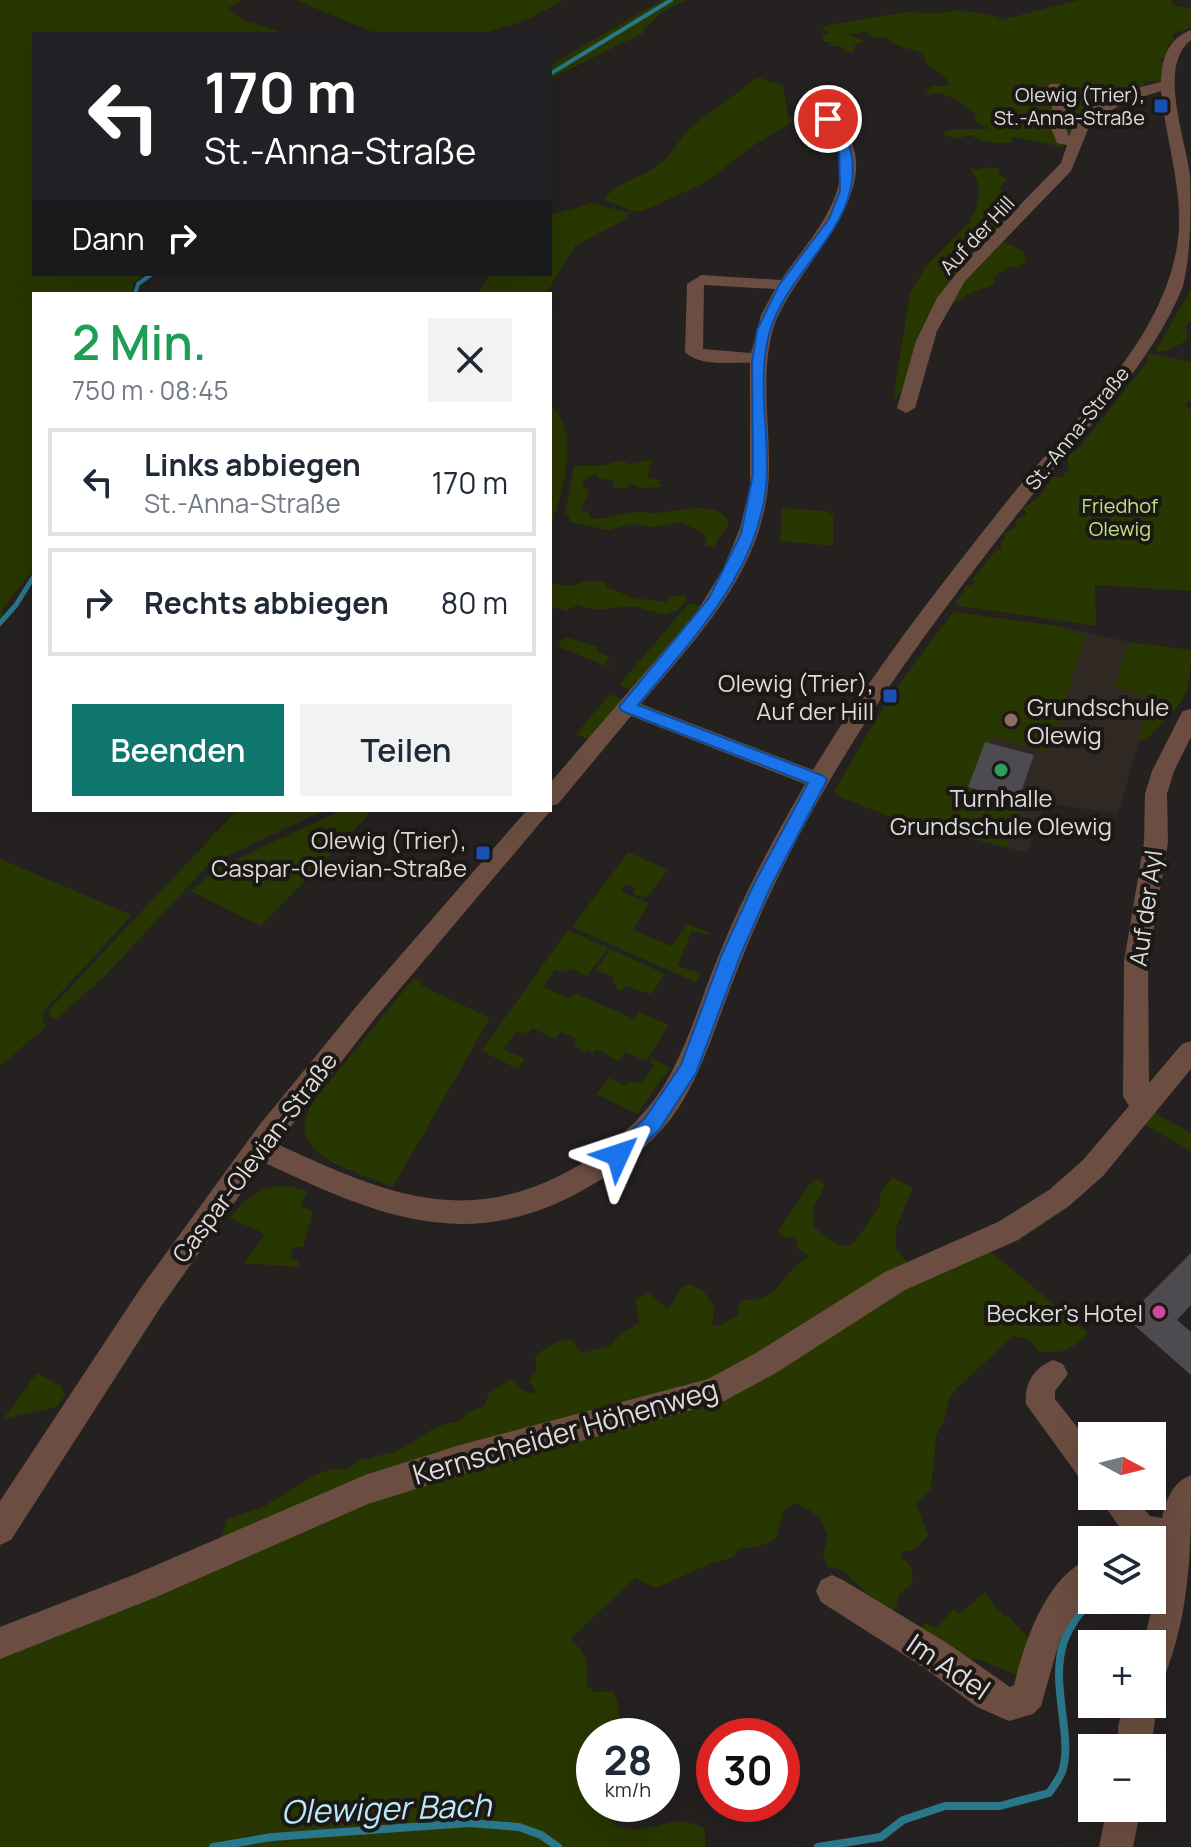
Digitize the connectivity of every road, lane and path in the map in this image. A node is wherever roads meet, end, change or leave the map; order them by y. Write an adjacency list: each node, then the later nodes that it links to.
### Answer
1 (1191, 34): 2 (street, St.-Anna-Straße)
2 (1170, 85): 5 (street, Auf der Hill); 11 (street, St.-Anna-Straße)
3 (1055, 87): 5 (street)
4 (828, 119): 6 (street)
5 (1077, 143): 8 (street, Auf der Hill)
6 (785, 285): 7 (street); 7 (street)
7 (759, 358): 9 (street)
8 (906, 408)
9 (628, 707): 11 (street); 12 (street)
10 (1191, 716): 15 (street, Auf der Ayl)
11 (818, 780): 16 (street, St.-Anna-Straße)
12 (552, 796)
13 (538, 812): 16 (street, Caspar-Olevian-Straße)
14 (1191, 1051): 15 (street, Kernscheider Höhenweg)
15 (1144, 1104): 27 (street, Kernscheider Höhenweg)
16 (259, 1148): 20 (street, Caspar-Olevian-Straße)
17 (1053, 1374): 18 (street)
18 (1078, 1452)
19 (1191, 1490): 22 (street)
20 (0, 1529)
21 (1166, 1535): 22 (street)
22 (1177, 1535): 23 (street)
23 (1183, 1585): 26 (street)
24 (1078, 1588): 25 (street, Im Adel)
25 (832, 1591)
26 (1166, 1630)
27 (0, 1643)
28 (1121, 1822): 29 (street)
29 (1116, 1847)

